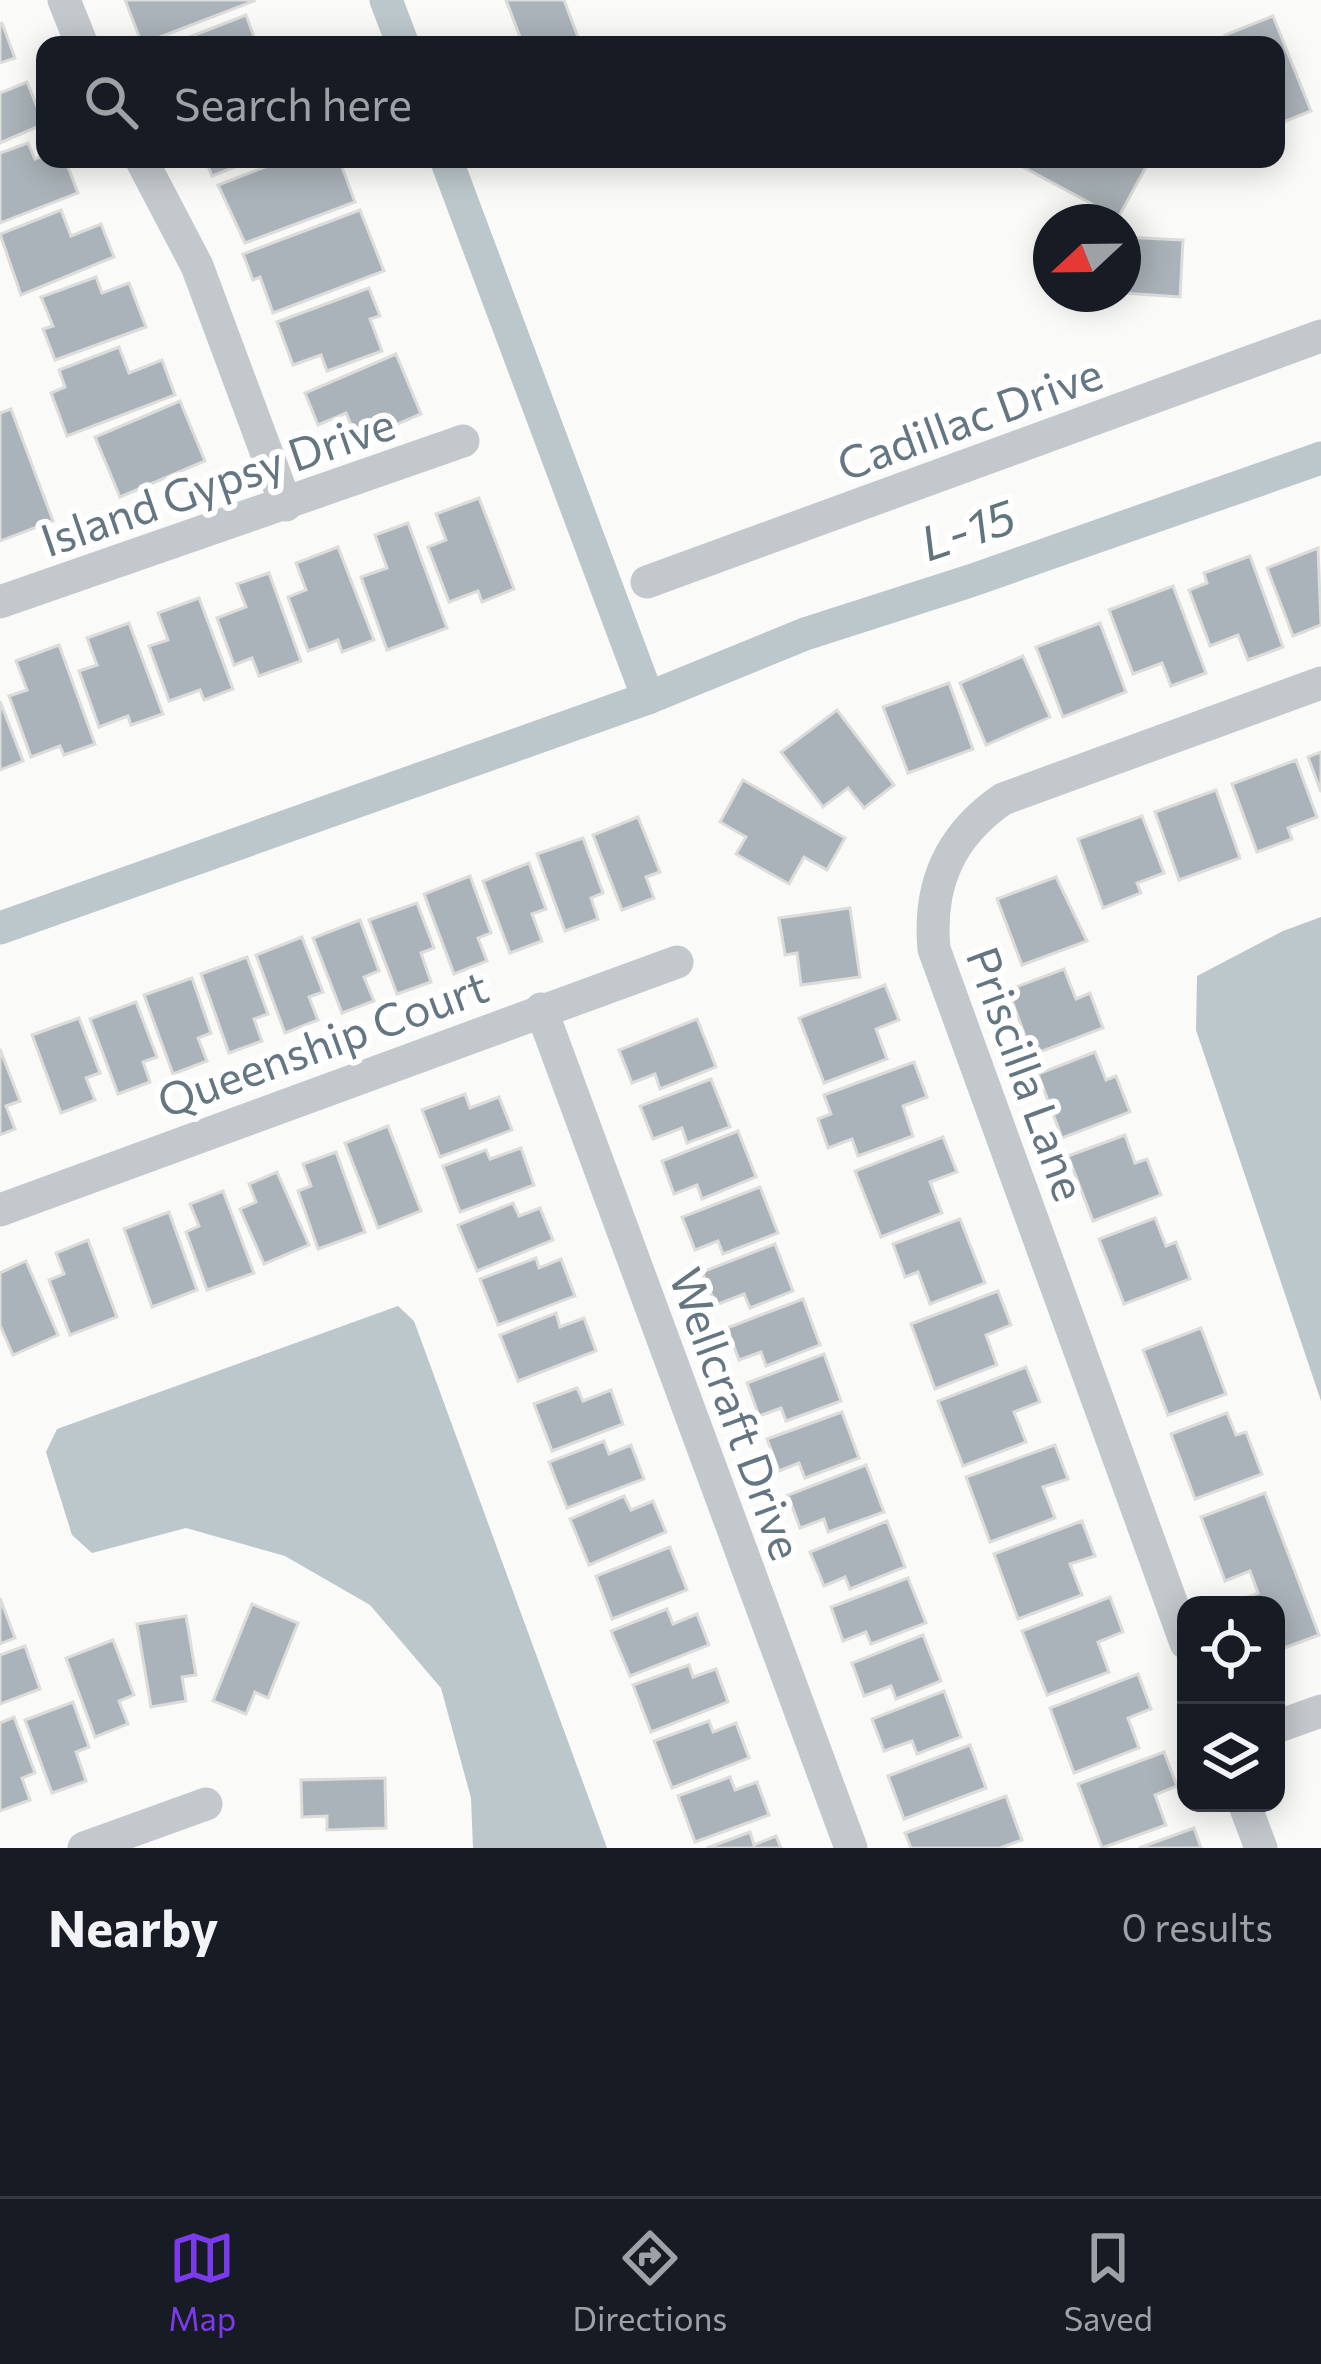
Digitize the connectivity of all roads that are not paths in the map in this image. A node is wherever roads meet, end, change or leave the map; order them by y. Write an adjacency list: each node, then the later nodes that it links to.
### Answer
1 (64, 0): 2 (street)
2 (78, 36)
3 (146, 168): 6 (street)
4 (1321, 336): 7 (street, Cadillac Drive)
5 (463, 441): 6 (street, Island Gypsy Drive)
6 (286, 505): 8 (street, Island Gypsy Drive)
7 (647, 582)
8 (0, 602)
9 (1321, 683): 13 (street, Priscilla Lane)
10 (677, 962): 11 (street, Queenship Court)
11 (541, 1009): 12 (street, Queenship Court); 19 (street, Wellcraft Drive)
12 (0, 1210)
13 (1177, 1618)
14 (1321, 1711): 15 (street)
15 (1285, 1724)
16 (206, 1804): 18 (street)
17 (1247, 1812): 20 (street)
18 (84, 1848)
19 (851, 1848)
20 (1261, 1848)

